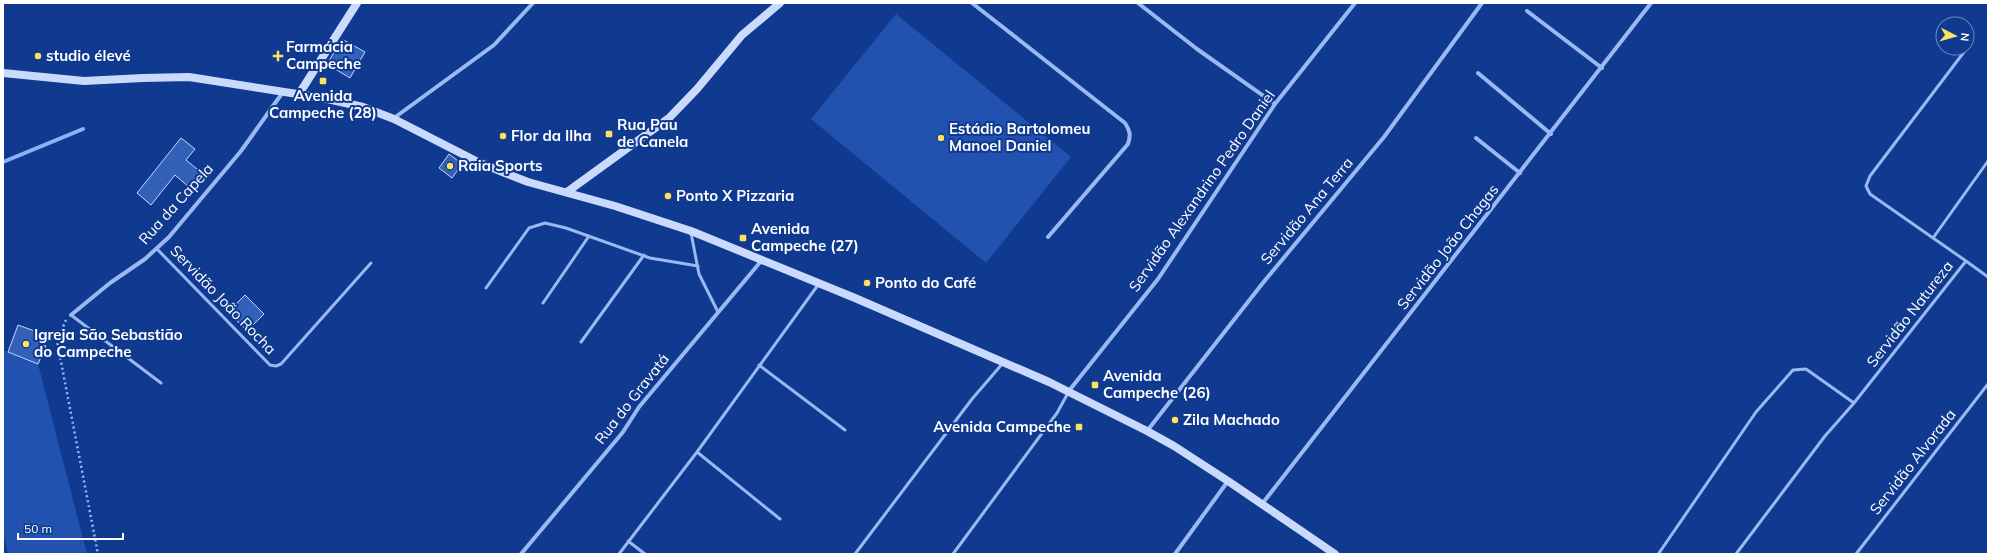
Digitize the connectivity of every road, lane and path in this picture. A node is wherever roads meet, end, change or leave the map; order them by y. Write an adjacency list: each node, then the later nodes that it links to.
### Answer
1 (357, 3): 15 (main road)
2 (533, 3): 17 (street)
3 (780, 3): 22 (main road)
4 (972, 3): 25 (street)
5 (1138, 3): 16 (street)
6 (1355, 3): 16 (street, Servidão Alexandrino Pedro Daniel)
7 (1482, 3): 47 (street, Servidão Ana Terra)
8 (1651, 3): 11 (street, Servidão João Chagas)
9 (1527, 10): 11 (street)
10 (1961, 56): 26 (lane, Servidão Natureza)
11 (1602, 68): 18 (street, Servidão João Chagas)
12 (3, 73): 14 (main road)
13 (1478, 73): 18 (street)
14 (283, 92): 15 (main road); 27 (street, Rua da Capela)
15 (299, 94): 17 (main road)
16 (1275, 104): 44 (street, Servidão Alexandrino Pedro Daniel)
17 (394, 119): 22 (main road)
18 (1551, 134): 21 (street, Servidão João Chagas)
19 (1476, 138): 21 (street)
20 (1988, 161): 26 (lane)
21 (1520, 174): 50 (street, Servidão João Chagas)
22 (567, 192): 23 (main road)
23 (691, 231): 29 (main road); 32 (lane)
24 (589, 236): 28 (lane); 35 (lane); 36 (lane)
25 (1048, 237)
26 (1933, 238): 30 (lane, Servidão Natureza)
27 (158, 249): 31 (lane, Servidão João Rocha); 38 (street, Rua da Capela)
28 (644, 255): 32 (lane); 39 (lane)
29 (762, 260): 34 (main road); 37 (street, Rua do Gravatá)
30 (1966, 261): 33 (lane); 45 (lane, Servidão Natureza)
31 (371, 263)
32 (698, 266): 37 (lane)
33 (1988, 277)
34 (819, 283): 40 (main road); 41 (lane)
35 (486, 288)
36 (543, 303)
37 (718, 312): 55 (street, Rua do Gravatá)
38 (71, 315): 42 (lane); 54 (path)
39 (581, 342)
40 (1004, 362): 44 (main road); 58 (lane)
41 (759, 365): 46 (lane); 48 (lane)
42 (161, 383)
43 (1988, 384): 63 (lane, Servidão Alvorada)
44 (1068, 392): 47 (main road); 59 (lane)
45 (1854, 403): 53 (lane); 62 (lane, Servidão Natureza)
46 (845, 430)
47 (1147, 431): 49 (main road)
48 (697, 452): 51 (lane); 52 (lane)
49 (1228, 481): 50 (main road); 60 (street)
50 (1262, 504): 61 (main road)
51 (780, 519)
52 (628, 541): 56 (lane); 57 (lane)
53 (1659, 553)
54 (98, 554)
55 (521, 554)
56 (619, 554)
57 (645, 554)
58 (855, 554)
59 (953, 554)
60 (1175, 554)
61 (1336, 554)
62 (1736, 554)
63 (1856, 554)

